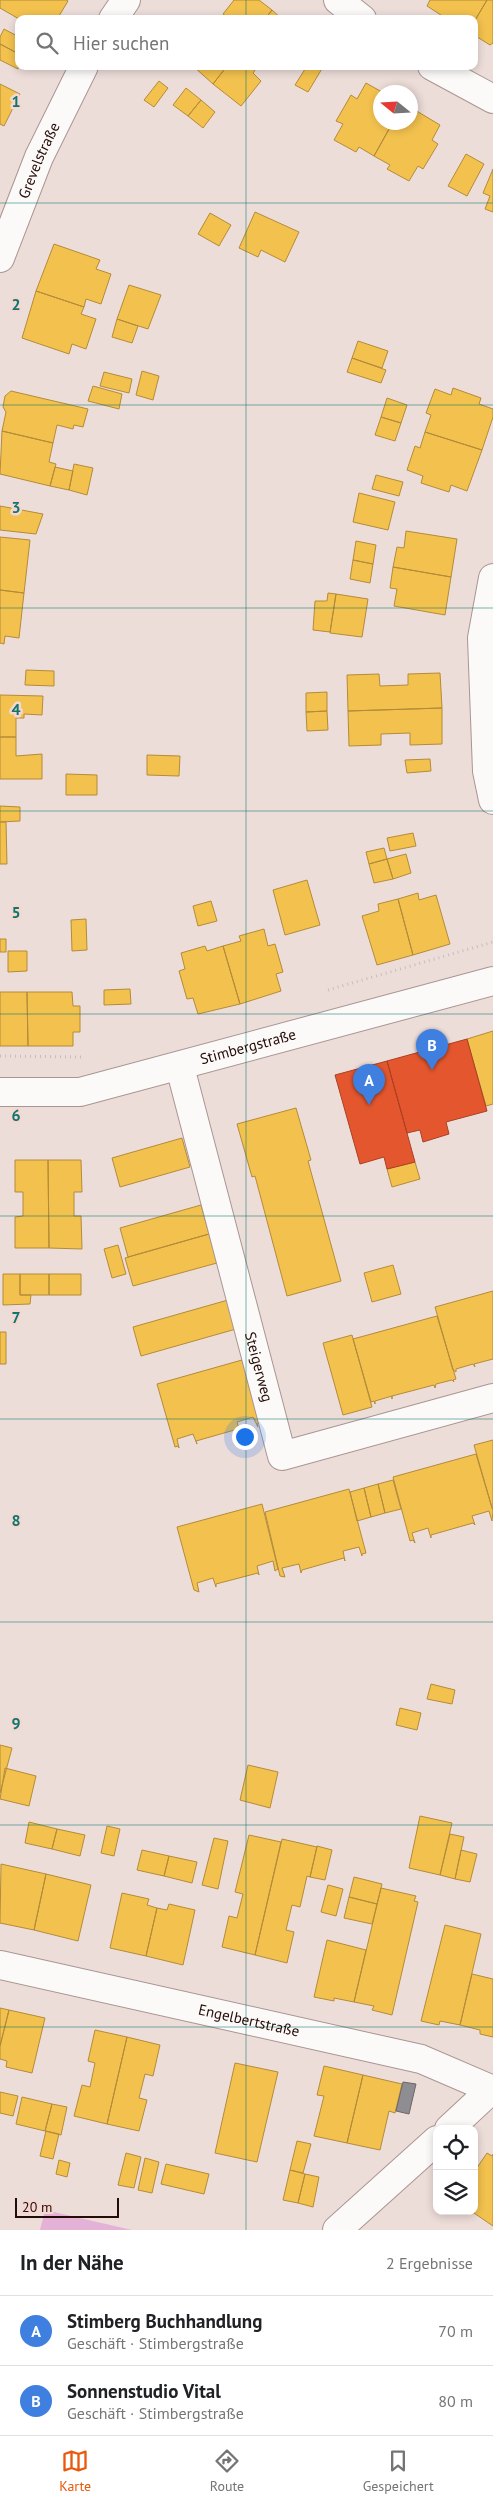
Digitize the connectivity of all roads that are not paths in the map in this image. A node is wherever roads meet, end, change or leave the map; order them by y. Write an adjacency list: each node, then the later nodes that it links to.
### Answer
1 (126, 0): 3 (street)
2 (338, 0): 4 (street)
3 (115, 15)
4 (357, 15)
5 (82, 70): 8 (street, Grevelstraße)
6 (439, 70): 7 (street)
7 (493, 99)
8 (0, 258)
9 (493, 578): 10 (street)
10 (493, 800)
11 (493, 980): 12 (street, Stimbergstraße)
12 (180, 1066): 13 (street, Stimbergstraße); 14 (street, Steigerweg)
13 (0, 1092)
14 (493, 1398)
15 (0, 1965): 16 (street, Engelbertstraße)
16 (492, 2090): 17 (street)
17 (453, 2125)
18 (433, 2144): 19 (street)
19 (337, 2230)

